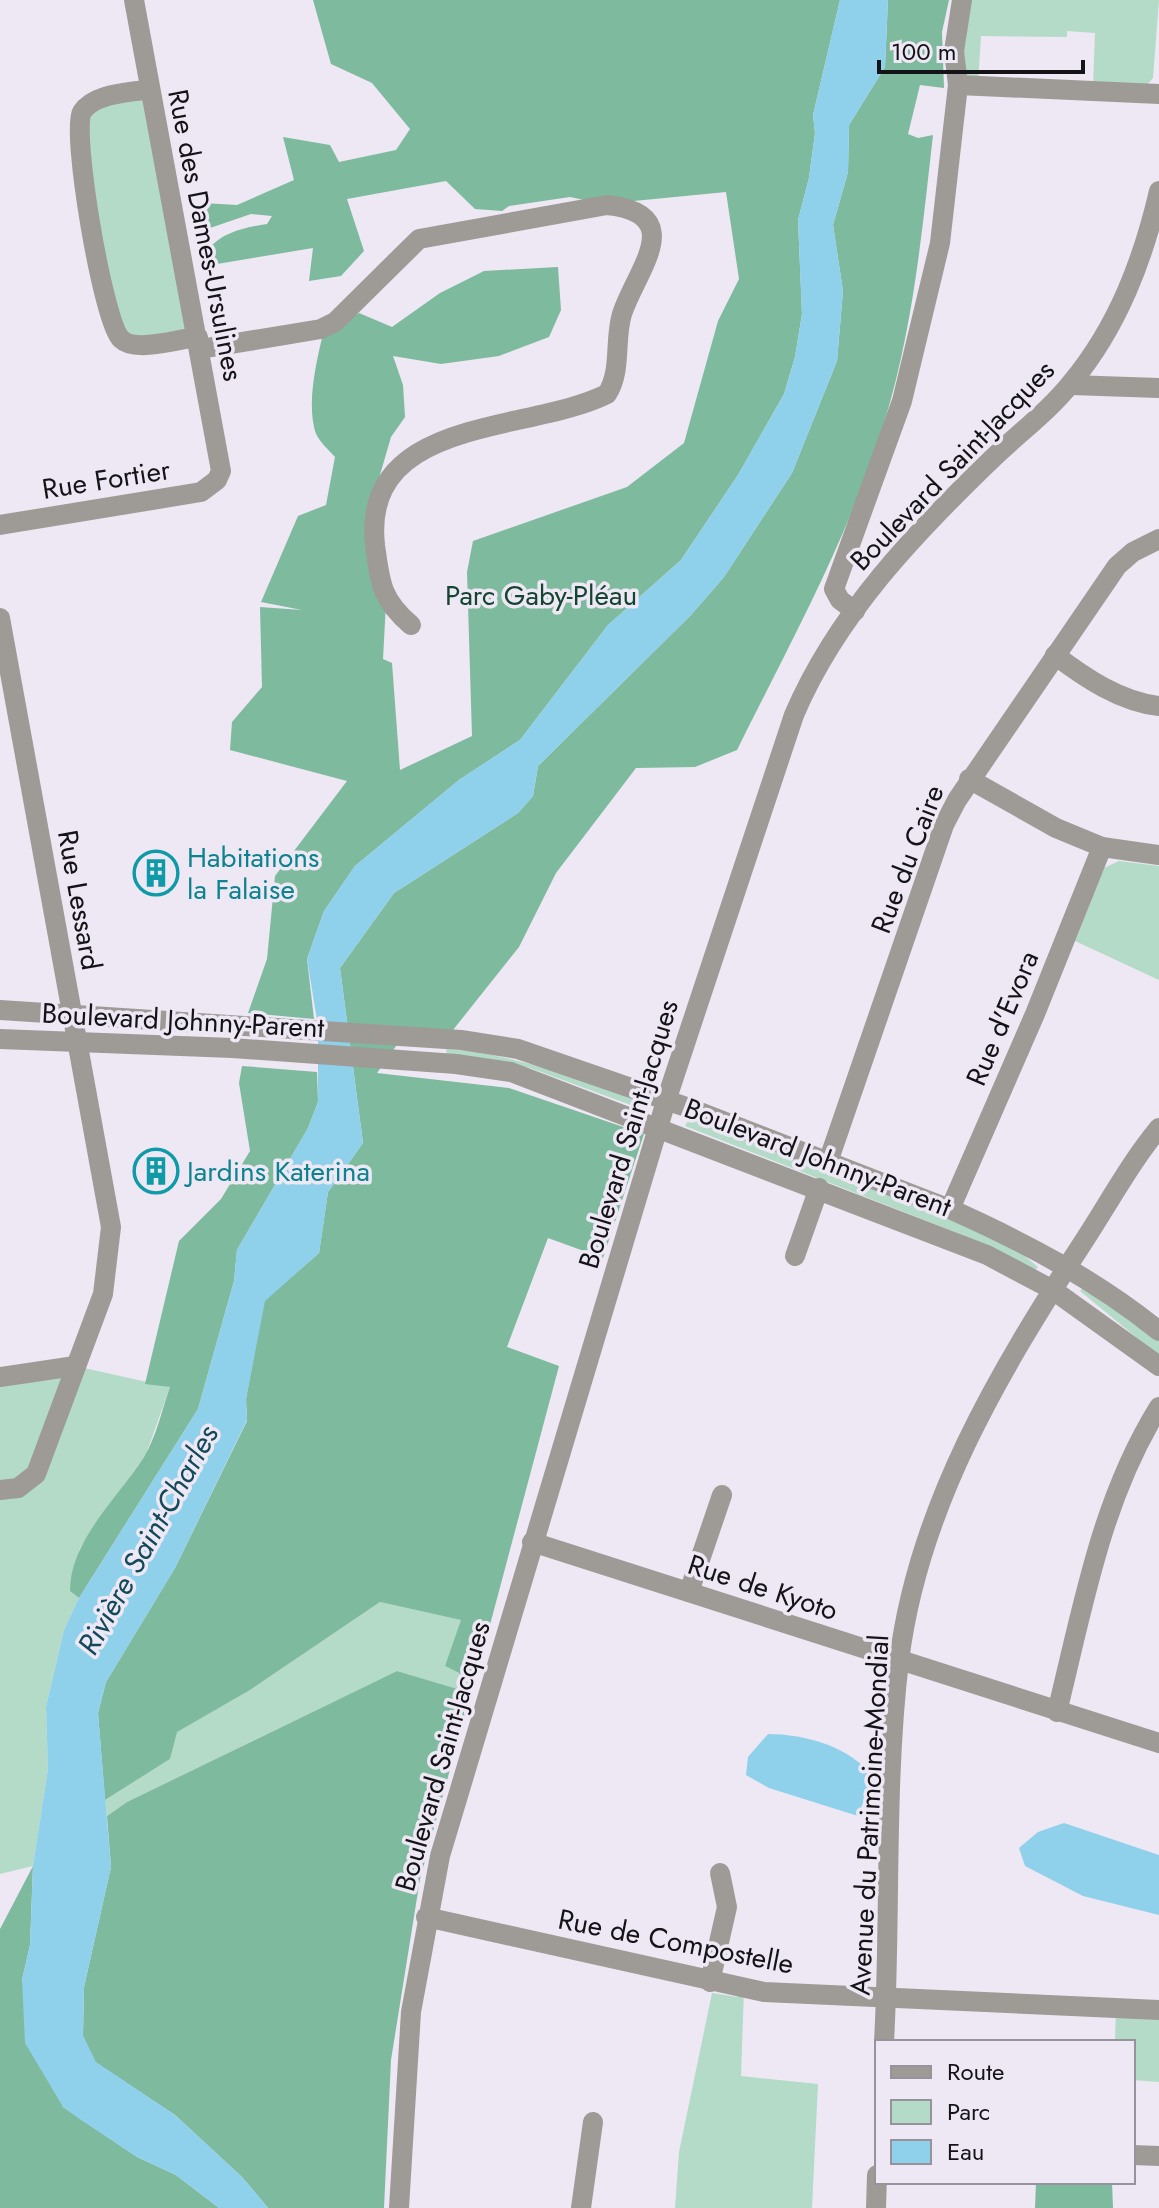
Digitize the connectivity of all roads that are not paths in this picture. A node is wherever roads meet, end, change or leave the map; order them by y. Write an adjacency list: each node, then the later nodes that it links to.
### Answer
1 (134, 0): 4 (street, Rue des Dames-Ursulines)
2 (962, 0): 3 (street)
3 (958, 85): 5 (street); 13 (street)
4 (150, 89): 7 (street, Rue des Dames-Ursulines); 7 (street)
5 (1159, 94)
6 (1159, 191): 8 (street, Boulevard Saint-Jacques)
7 (199, 343): 10 (street, Rue des Dames-Ursulines); 15 (street)
8 (1071, 385): 9 (street); 13 (street, Boulevard Saint-Jacques)
9 (1159, 388)
10 (217, 480): 11 (street, Rue Fortier)
11 (0, 525)
12 (1159, 539): 16 (street, Rue du Caire)
13 (855, 611): 25 (street, Boulevard Saint-Jacques)
14 (0, 618): 22 (street, Rue Lessard)
15 (411, 625)
16 (1055, 655): 17 (street); 18 (street, Rue du Caire)
17 (1159, 706)
18 (969, 779): 19 (street); 28 (street, Rue du Caire)
19 (1102, 847): 20 (street); 30 (street, Rue d'Evora)
20 (1159, 855)
21 (0, 1010): 22 (street, Boulevard Johnny-Parent)
22 (72, 1012): 24 (street, Rue Lessard); 25 (street, Boulevard Johnny-Parent)
23 (0, 1039): 24 (street, Boulevard Johnny-Parent)
24 (80, 1042): 26 (street, Boulevard Johnny-Parent); 35 (street, Rue Lessard)
25 (666, 1101): 26 (street, Boulevard Saint-Jacques); 28 (street, Boulevard Johnny-Parent)
26 (659, 1126): 29 (street, Boulevard Johnny-Parent); 41 (street, Boulevard Saint-Jacques)
27 (1159, 1128): 32 (street, Avenue du Patrimoine-Mondial)
28 (828, 1162): 30 (street, Boulevard Johnny-Parent)
29 (819, 1188): 31 (street); 33 (street, Boulevard Johnny-Parent)
30 (950, 1209): 32 (street, Boulevard Johnny-Parent)
31 (795, 1256)
32 (1066, 1268): 33 (street, Avenue du Patrimoine-Mondial); 34 (street, Boulevard Johnny-Parent)
33 (1053, 1290): 36 (street, Boulevard Johnny-Parent); 43 (street, Avenue du Patrimoine-Mondial)
34 (1159, 1331)
35 (75, 1366): 37 (street); 39 (street, Rue Lessard)
36 (1159, 1366)
37 (0, 1377)
38 (1159, 1407): 44 (street)
39 (0, 1490)
40 (722, 1495): 42 (street)
41 (532, 1542): 42 (street, Rue de Kyoto); 47 (street, Boulevard Saint-Jacques)
42 (689, 1592): 43 (street, Rue de Kyoto)
43 (899, 1660): 44 (street, Rue de Kyoto); 49 (street, Avenue du Patrimoine-Mondial)
44 (1057, 1712): 45 (street, Rue de Kyoto)
45 (1159, 1743)
46 (720, 1873): 48 (street)
47 (426, 1917): 48 (street, Rue de Compostelle); 56 (street, Boulevard Saint-Jacques)
48 (710, 1982): 49 (street, Rue de Compostelle)
49 (886, 1997): 50 (street, Rue de Compostelle); 51 (street, Avenue du Patrimoine-Mondial)
50 (1159, 2010)
51 (884, 2040)
52 (593, 2122): 57 (street)
53 (1135, 2155): 54 (street)
54 (1159, 2156)
55 (877, 2184): 58 (street)
56 (399, 2208)
57 (581, 2208)
58 (876, 2208)

